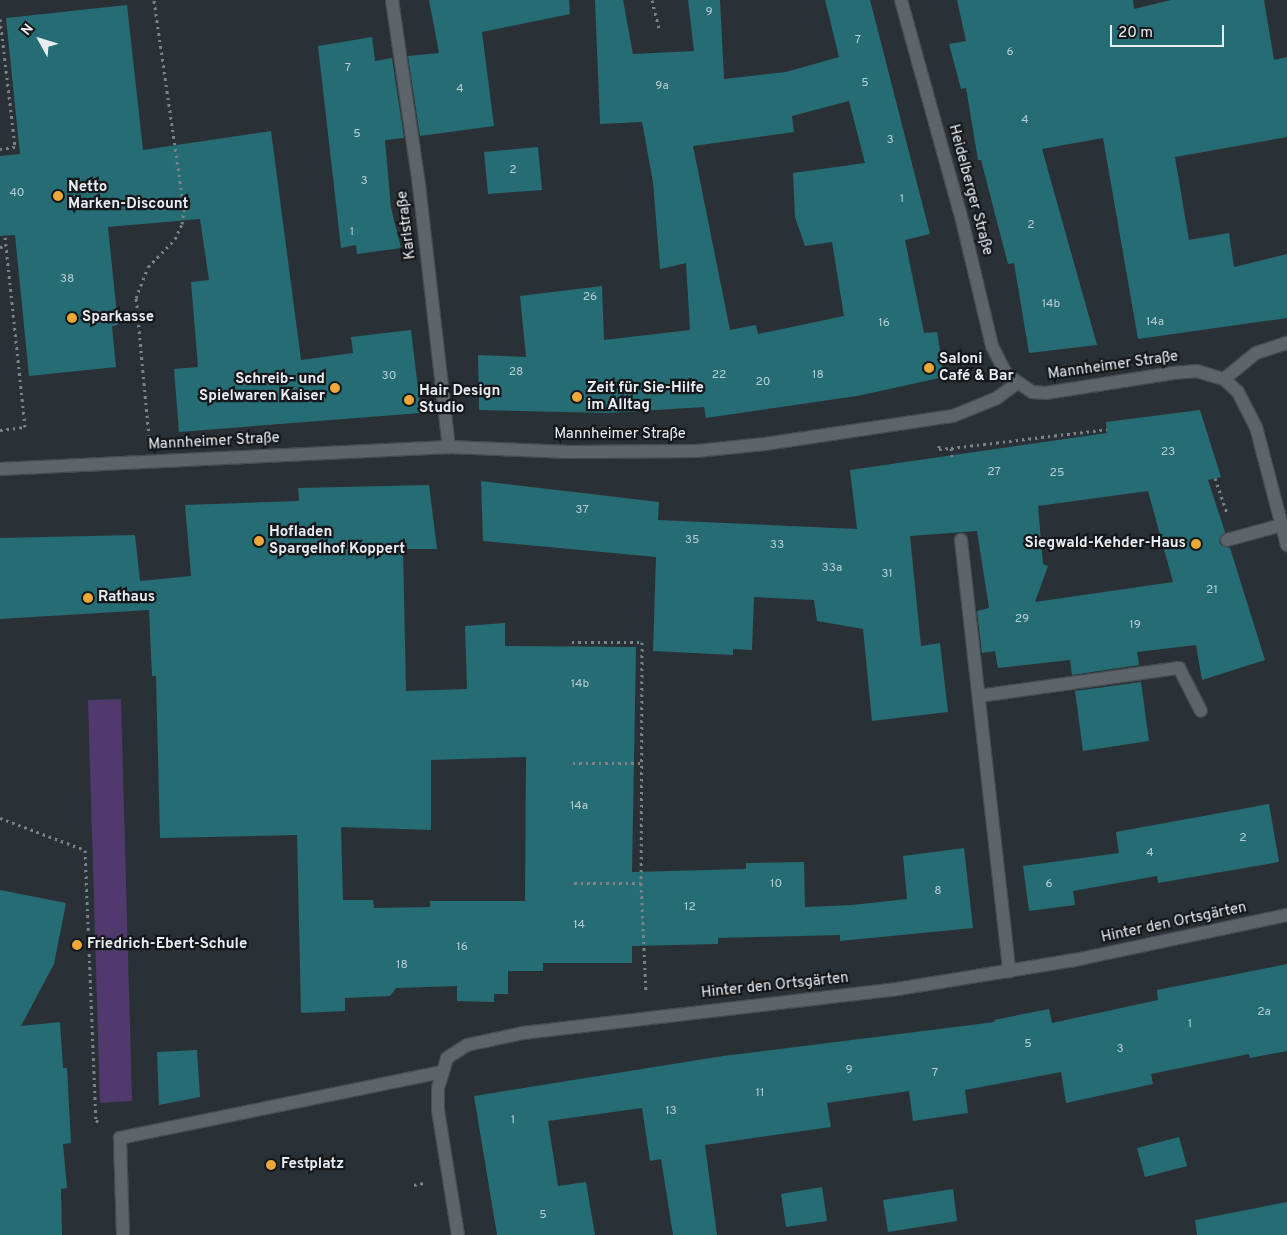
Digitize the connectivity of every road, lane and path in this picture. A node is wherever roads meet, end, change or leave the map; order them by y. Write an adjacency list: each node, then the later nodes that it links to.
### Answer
1 (154, 0): 18 (path)
2 (392, 0): 16 (street, Karlstraße)
3 (652, 0): 6 (path)
4 (901, 0): 13 (street, Heidelberger Straße)
5 (0, 19): 7 (path)
6 (659, 29)
7 (0, 149)
8 (6, 236): 9 (path)
9 (6, 246): 10 (path); 15 (path)
10 (0, 247)
11 (1287, 343): 12 (street)
12 (1224, 379): 13 (street, Mannheimer Straße); 20 (street)
13 (1017, 383): 16 (street, Mannheimer Straße)
14 (1107, 428): 17 (path)
15 (0, 430)
16 (449, 447): 18 (street, Mannheimer Straße)
17 (951, 448)
18 (152, 461): 19 (street, Mannheimer Straße)
19 (0, 469)
20 (1282, 525): 22 (street); 23 (street)
21 (961, 540): 25 (street)
22 (1227, 540)
23 (1287, 545)
24 (572, 642): 28 (path)
25 (979, 696): 26 (street); 33 (street)
26 (1201, 711)
27 (573, 763): 28 (path)
28 (642, 763): 31 (path)
29 (0, 818): 36 (path)
30 (574, 883): 31 (path)
31 (642, 883): 34 (path)
32 (1287, 915): 33 (street, Hinter den Ortsgärten)
33 (1009, 971): 34 (street, Hinter den Ortsgärten)
34 (646, 1018): 35 (street, Hinter den Ortsgärten)
35 (442, 1072): 36 (street); 38 (street, Hinter den Ortsgärten)
36 (120, 1138): 37 (street)
37 (124, 1235)
38 (458, 1235)

